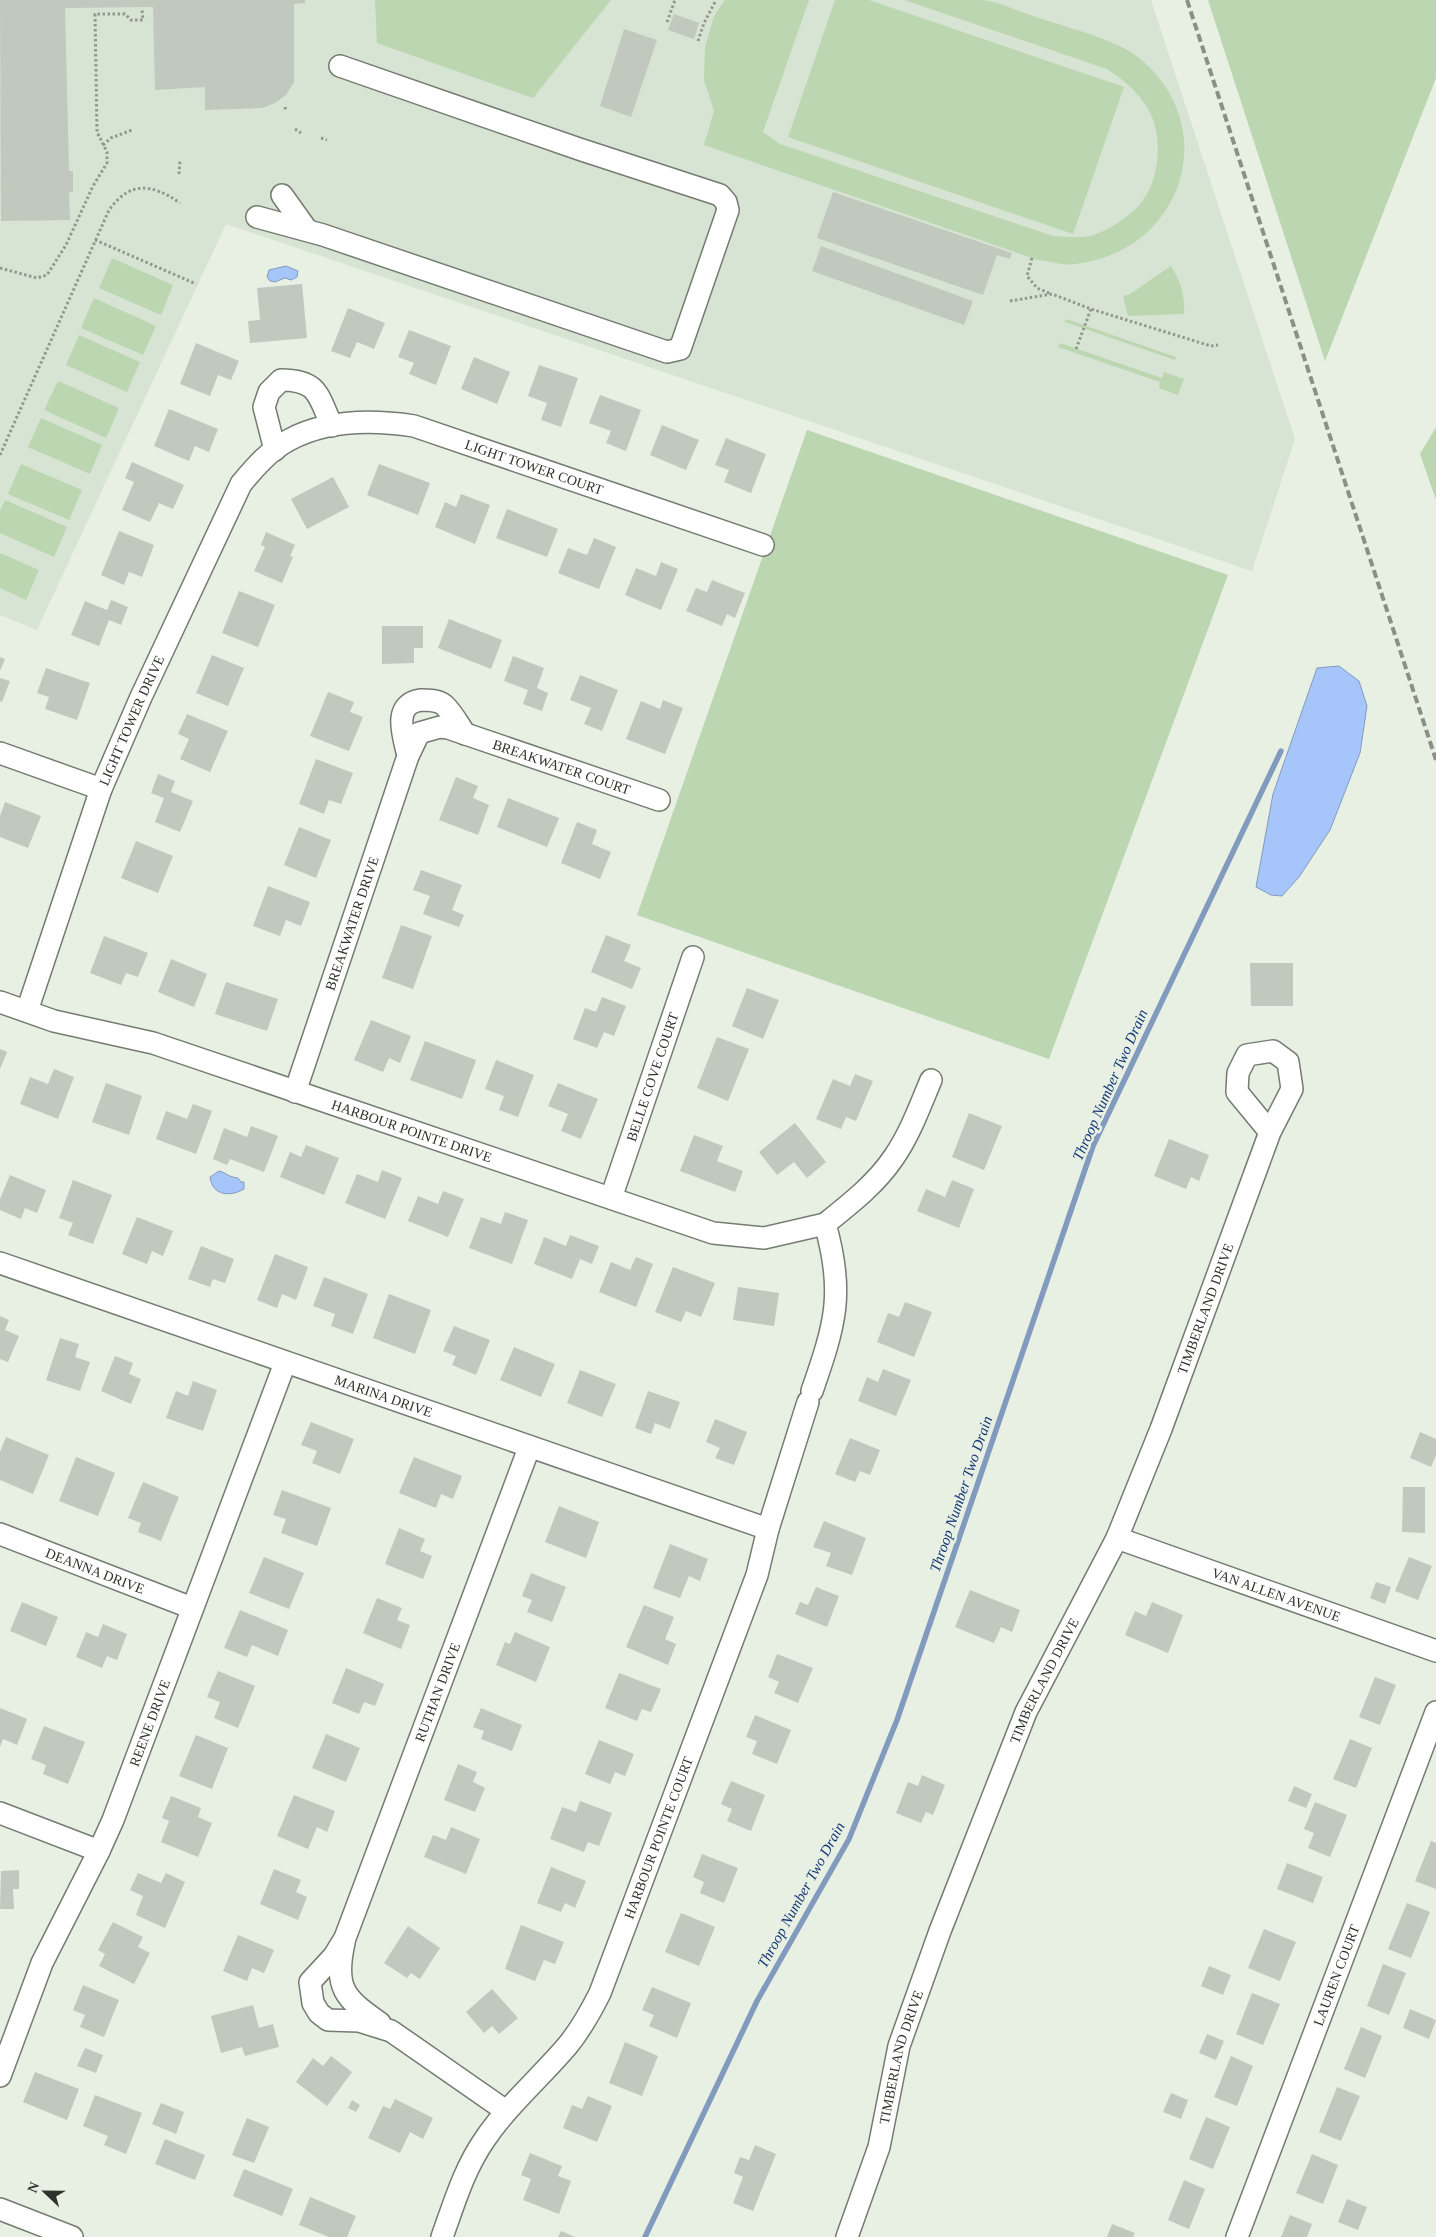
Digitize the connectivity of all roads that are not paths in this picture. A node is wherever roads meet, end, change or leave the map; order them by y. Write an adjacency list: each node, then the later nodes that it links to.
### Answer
1 (340, 66): 4 (street)
2 (282, 195): 4 (street)
3 (257, 217): 4 (street)
4 (308, 230)
5 (332, 426): 6 (street, LIGHT TOWER COURT); 7 (street); 8 (street, LIGHT TOWER COURT)
6 (302, 434): 7 (street, LIGHT TOWER DRIVE)
7 (275, 450): 12 (street, LIGHT TOWER DRIVE)
8 (763, 545)
9 (465, 734): 11 (street, BREAKWATER COURT); 11 (street); 13 (street, BREAKWATER COURT)
10 (0, 754): 12 (street)
11 (408, 756): 18 (street, BREAKWATER DRIVE)
12 (101, 789): 16 (street, LIGHT TOWER DRIVE)
13 (658, 800)
14 (693, 957): 20 (street, BELLE COVE COURT)
15 (0, 1002): 16 (street, HARBOUR POINTE DRIVE)
16 (27, 1011): 18 (street, HARBOUR POINTE DRIVE)
17 (930, 1080): 21 (street)
18 (295, 1092): 20 (street, HARBOUR POINTE DRIVE)
19 (1270, 1132): 27 (street, TIMBERLAND DRIVE)
20 (610, 1198): 21 (street, HARBOUR POINTE DRIVE)
21 (825, 1224): 25 (street, HARBOUR POINTE COURT)
22 (0, 1263): 23 (street, MARINA DRIVE)
23 (285, 1363): 24 (street, MARINA DRIVE); 28 (street, REENE DRIVE)
24 (529, 1448): 25 (street, MARINA DRIVE); 33 (street, RUTHAN DRIVE)
25 (768, 1530): 36 (street, HARBOUR POINTE COURT)
26 (0, 1534): 28 (street, DEANNA DRIVE)
27 (1117, 1538): 29 (street, VAN ALLEN AVENUE); 40 (street, TIMBERLAND DRIVE)
28 (192, 1608): 32 (street, REENE DRIVE)
29 (1436, 1651)
30 (1436, 1712): 41 (street, LAUREN COURT)
31 (0, 1812): 32 (street)
32 (100, 1851): 35 (street, REENE DRIVE)
33 (345, 1938): 34 (street, RUTHAN DRIVE); 34 (street, RUTHAN DRIVE)
34 (391, 2031): 36 (street, RUTHAN DRIVE)
35 (0, 2076)
36 (506, 2112): 39 (street, HARBOUR POINTE COURT)
37 (0, 2209): 38 (street)
38 (72, 2237)
39 (442, 2237)
40 (847, 2237)
41 (1237, 2237)

